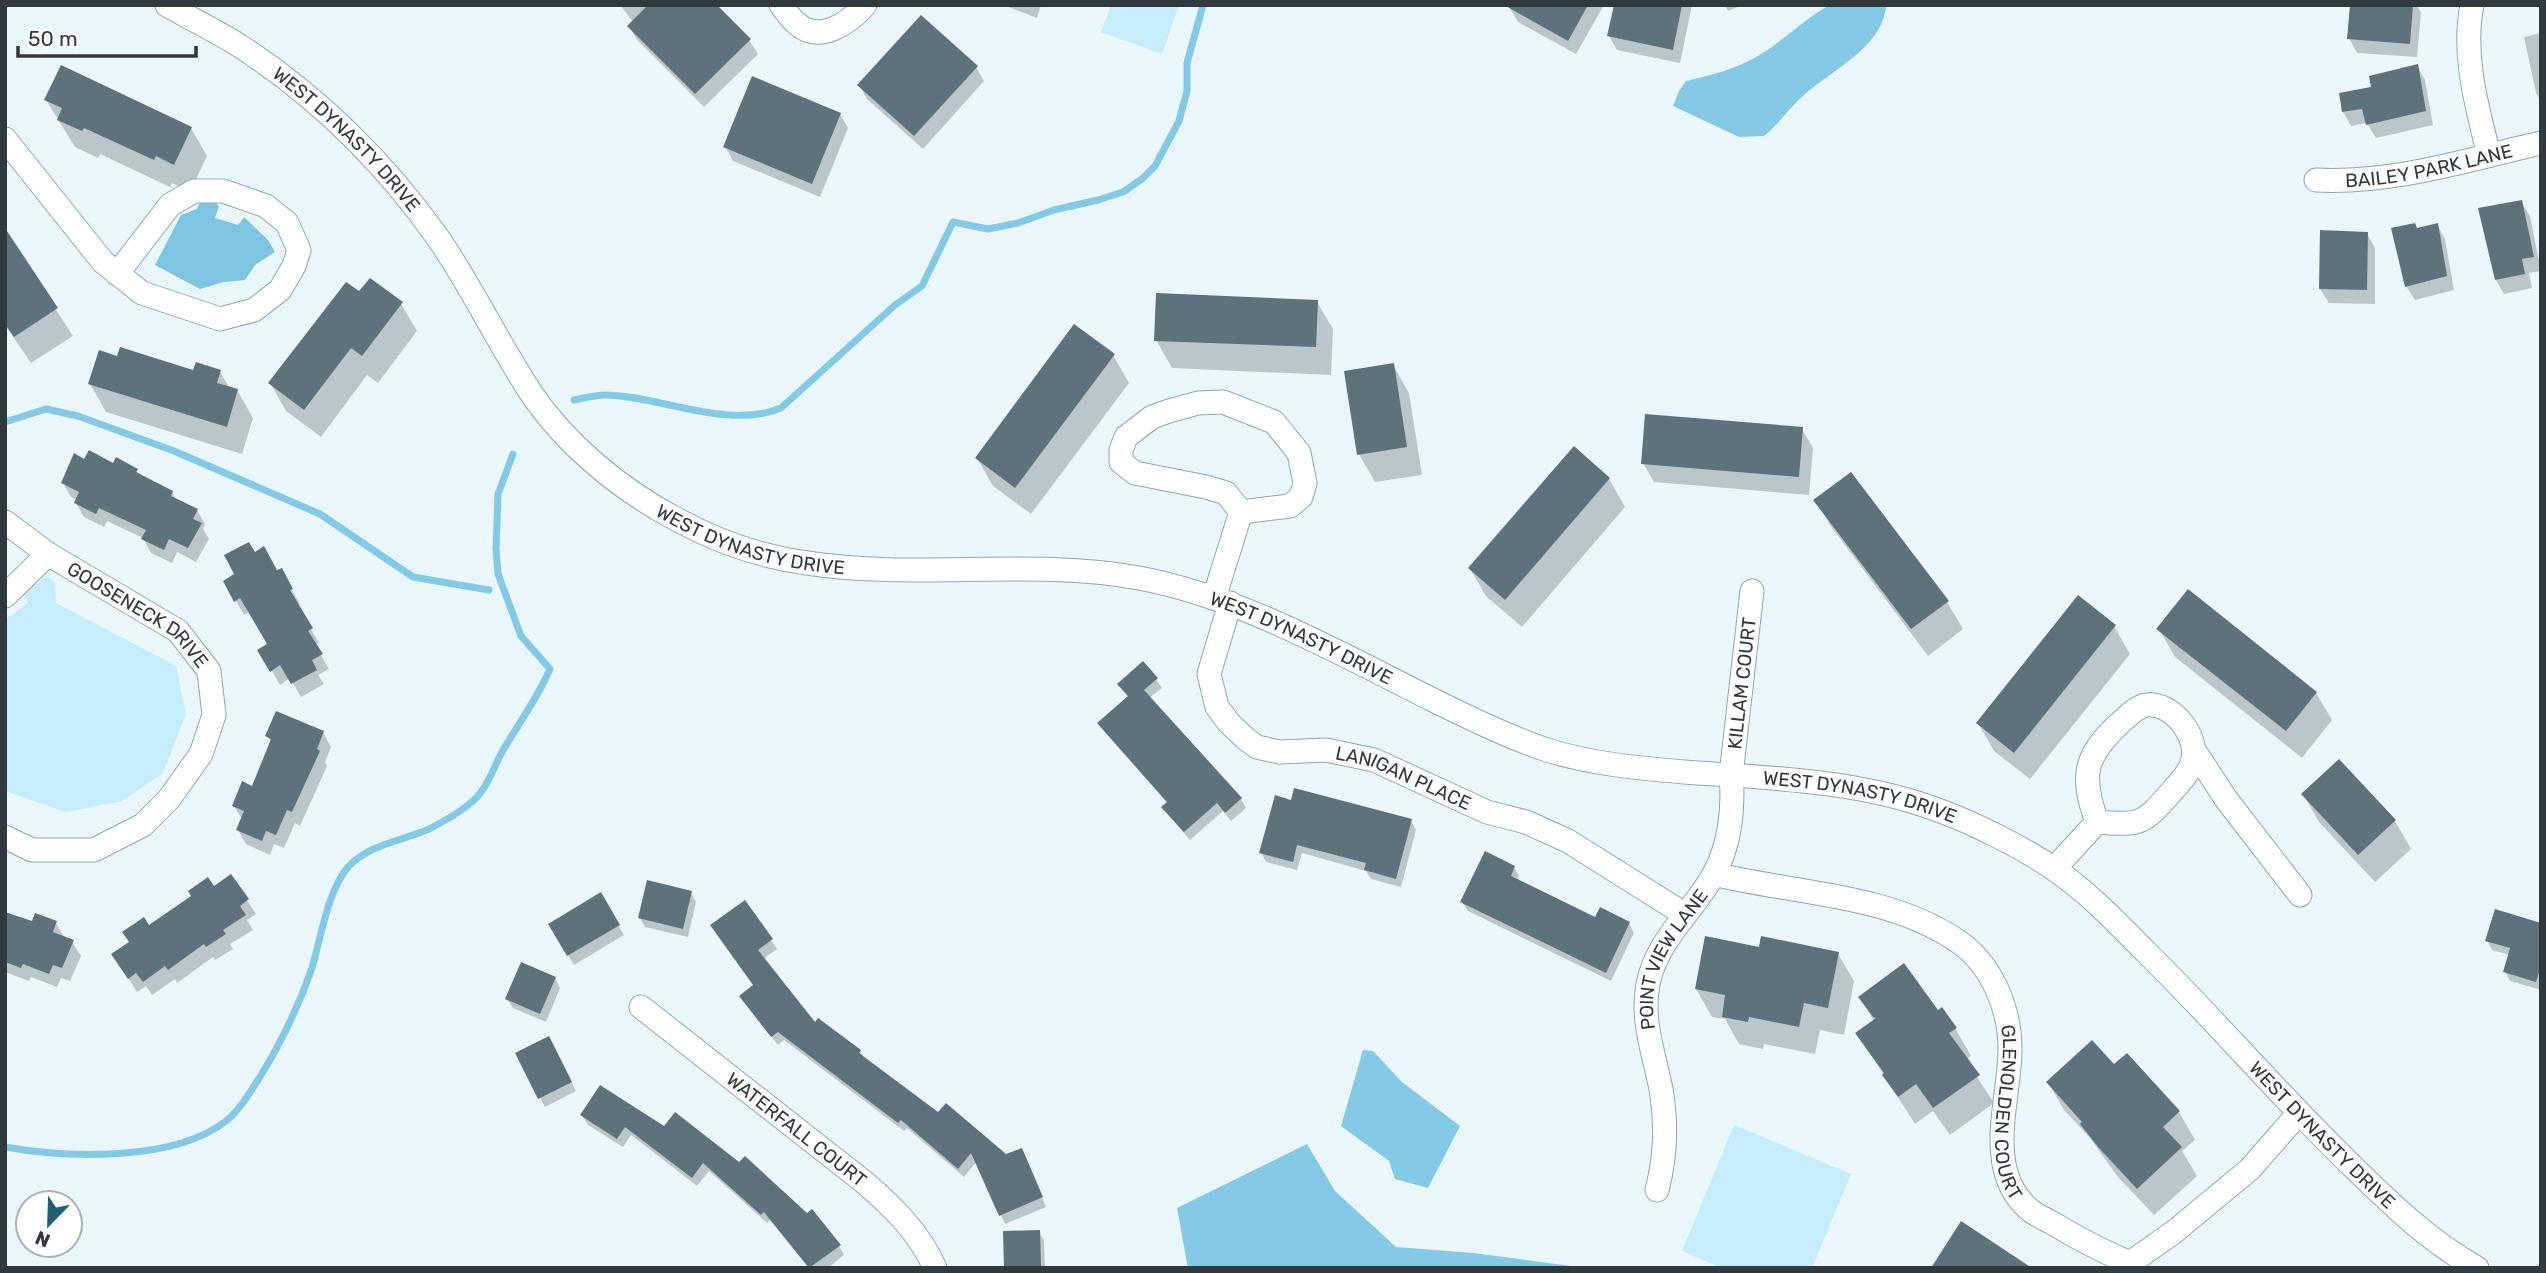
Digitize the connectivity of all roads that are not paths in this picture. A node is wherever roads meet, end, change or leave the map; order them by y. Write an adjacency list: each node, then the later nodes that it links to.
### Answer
1 (167, 5): 15 (street, WEST DYNASTY DRIVE)
2 (781, 5): 3 (street)
3 (865, 5)
4 (2472, 5): 7 (street)
5 (5, 139): 9 (street)
6 (2541, 144): 7 (street, BAILEY PARK LANE)
7 (2490, 155): 8 (street, BAILEY PARK LANE)
8 (2316, 180)
9 (117, 274): 9 (street)
10 (1241, 513): 10 (street); 15 (street, LANIGAN PLACE)
11 (5, 522): 12 (street, GOOSENECK DRIVE)
12 (48, 554): 14 (street); 19 (street, GOOSENECK DRIVE)
13 (1752, 591): 17 (street, KILLAM COURT)
14 (5, 596)
15 (1222, 601): 17 (street, WEST DYNASTY DRIVE); 23 (street, LANIGAN PLACE)
16 (2194, 750): 18 (street); 18 (street); 22 (street)
17 (1731, 775): 20 (street, WEST DYNASTY DRIVE); 21 (street, POINT VIEW LANE)
18 (2097, 822): 20 (street)
19 (5, 837)
20 (2054, 869): 25 (street, WEST DYNASTY DRIVE)
21 (1714, 874): 23 (street, POINT VIEW LANE); 25 (street, GLENOLDEN COURT)
22 (2300, 895)
23 (1684, 914): 26 (street, POINT VIEW LANE)
24 (641, 1007): 27 (street, WATERFALL COURT)
25 (2298, 1114): 28 (street, WEST DYNASTY DRIVE)
26 (1657, 1190)
27 (935, 1268)
28 (2477, 1268)

